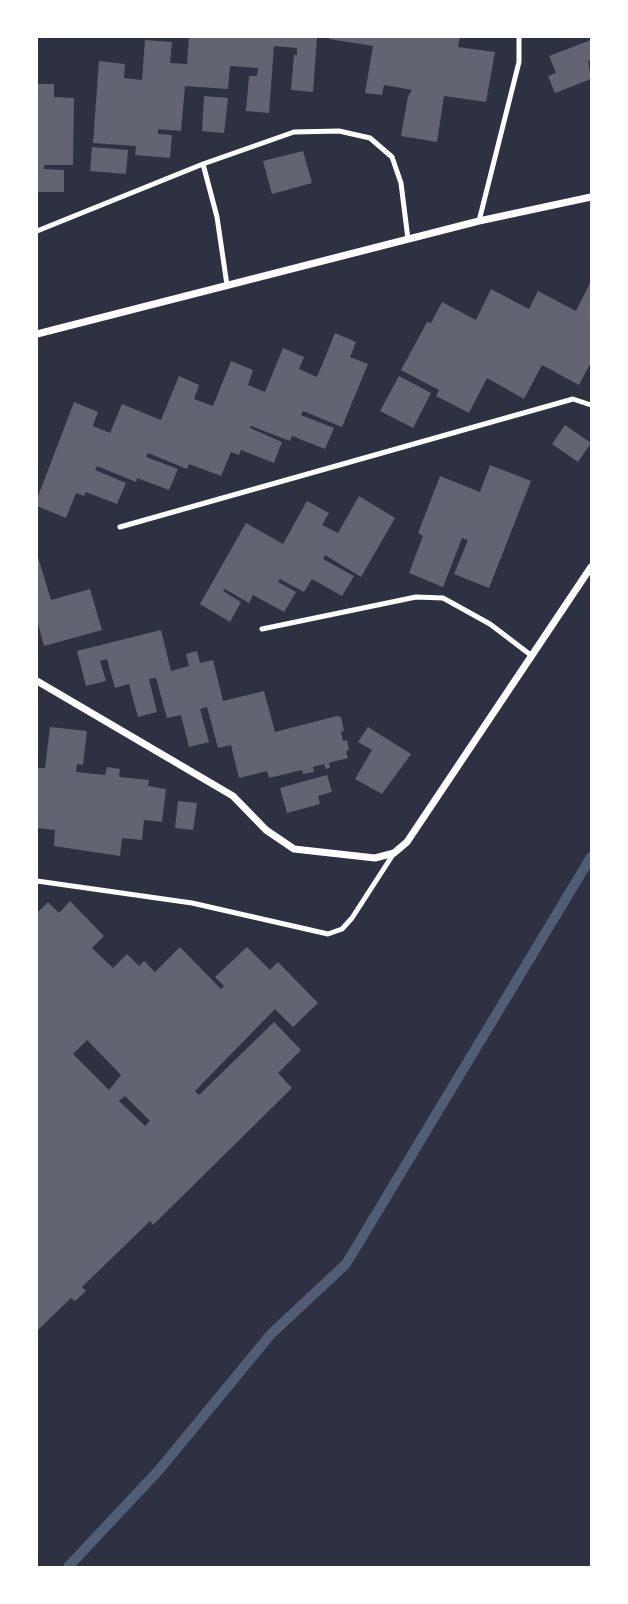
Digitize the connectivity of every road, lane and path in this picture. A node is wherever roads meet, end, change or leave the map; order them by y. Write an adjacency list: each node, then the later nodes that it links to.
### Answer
1 (519, 37): 4 (lane)
2 (204, 164): 5 (lane); 6 (lane); 7 (lane)
3 (591, 197): 4 (street)
4 (479, 221): 6 (street)
5 (37, 230)
6 (408, 239): 7 (street)
7 (227, 285): 8 (street)
8 (37, 334)
9 (591, 405): 10 (lane)
10 (120, 527)
11 (591, 568): 13 (street)
12 (262, 629): 13 (lane)
13 (532, 656): 15 (street)
14 (37, 681): 15 (street)
15 (394, 853): 16 (lane)
16 (37, 881)

